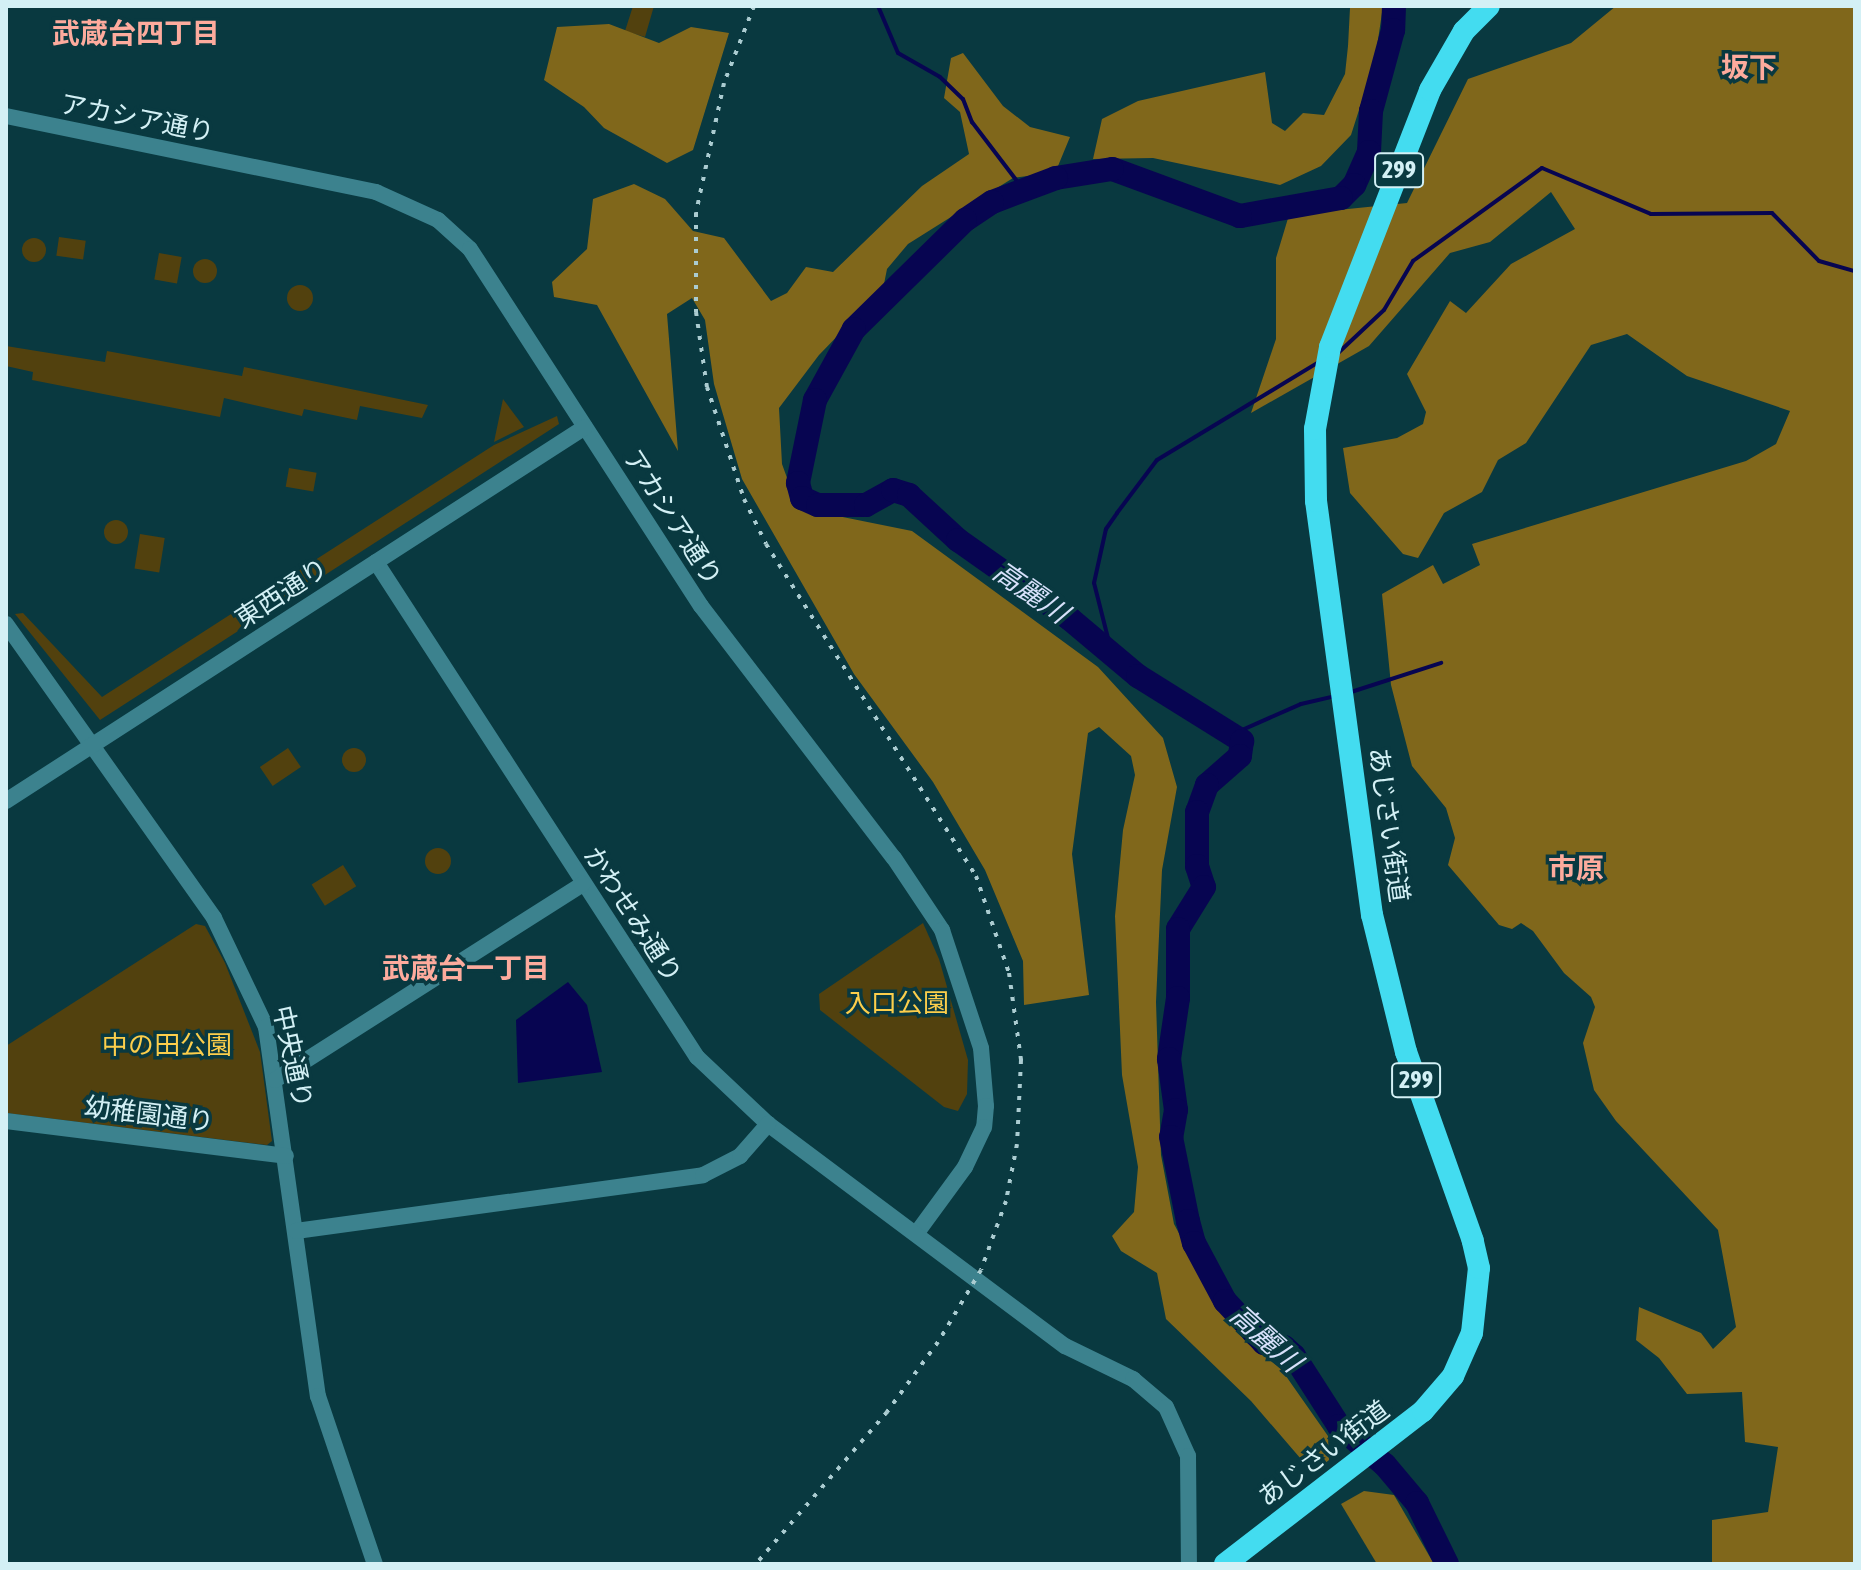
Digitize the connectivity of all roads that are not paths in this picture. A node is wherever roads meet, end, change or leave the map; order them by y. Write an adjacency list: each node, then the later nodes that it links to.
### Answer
1 (1489, 6): 17 (highway, あじさい街道 / 299)
2 (6, 116): 3 (street, アカシア通り)
3 (585, 427): 4 (street, 東西通り); 14 (street, アカシア通り)
4 (376, 562): 6 (street, 東西通り); 8 (street, かわせみ通り)
5 (6, 624): 6 (street, 中央通り)
6 (91, 746): 7 (street, 東西通り); 9 (street, 中央通り)
7 (6, 801)
8 (583, 884): 9 (street); 11 (street, かわせみ通り)
9 (275, 1080): 12 (street, 中央通り)
10 (6, 1121): 12 (street, 幼稚園通り)
11 (768, 1124): 13 (street); 14 (street, かわせみ通り)
12 (286, 1156): 13 (street, 中央通り)
13 (296, 1231): 15 (street, 中央通り)
14 (916, 1234): 16 (street, かわせみ通り)
15 (375, 1564)
16 (1189, 1564)
17 (1225, 1564)

